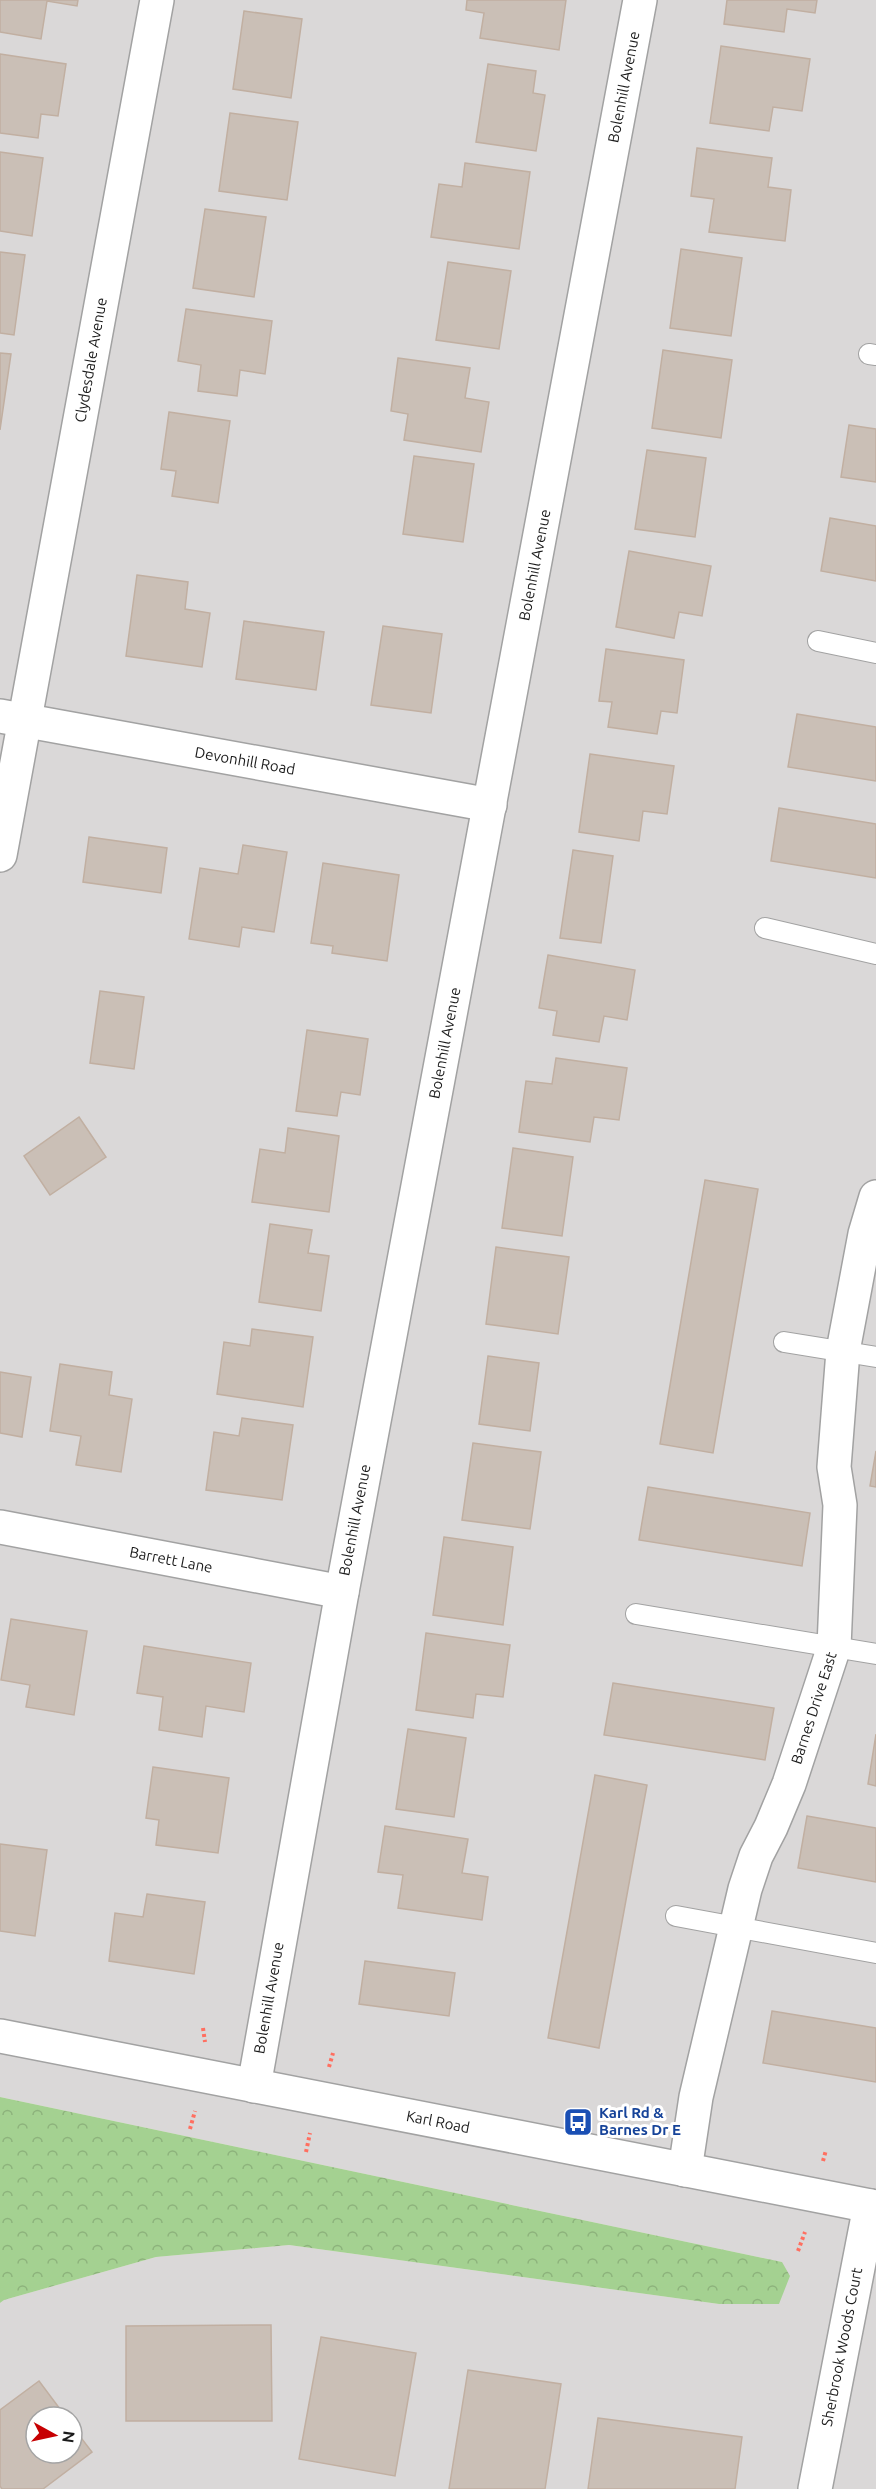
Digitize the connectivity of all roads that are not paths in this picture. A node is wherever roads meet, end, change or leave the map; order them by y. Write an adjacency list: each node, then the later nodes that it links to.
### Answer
1 (157, 0): 5 (street, Clydesdale Avenue)
2 (640, 0): 6 (street, Bolenhill Avenue)
3 (818, 641): 4 (lane)
4 (876, 653)
5 (12, 718): 6 (street, Devonhill Road); 7 (street, Clydesdale Avenue)
6 (490, 805): 15 (street, Bolenhill Avenue)
7 (0, 855)
8 (765, 928): 9 (lane)
9 (876, 954)
10 (876, 1197): 12 (street, Barnes Drive East)
11 (784, 1342): 12 (lane)
12 (843, 1351): 13 (lane); 17 (street, Barnes Drive East)
13 (876, 1357)
14 (0, 1527): 15 (street, Barrett Lane)
15 (342, 1592): 23 (street, Bolenhill Avenue)
16 (636, 1614): 17 (lane)
17 (834, 1647): 18 (lane); 20 (street, Barnes Drive East)
18 (876, 1654)
19 (676, 1916): 20 (lane)
20 (736, 1927): 21 (lane); 24 (street, Barnes Drive East)
21 (876, 1953)
22 (0, 2037): 23 (street, Karl Road)
23 (254, 2086): 24 (street, Karl Road)
24 (685, 2170): 25 (street, Karl Road)
25 (873, 2207): 26 (street, Sherbrook Woods Court)
26 (815, 2489)

